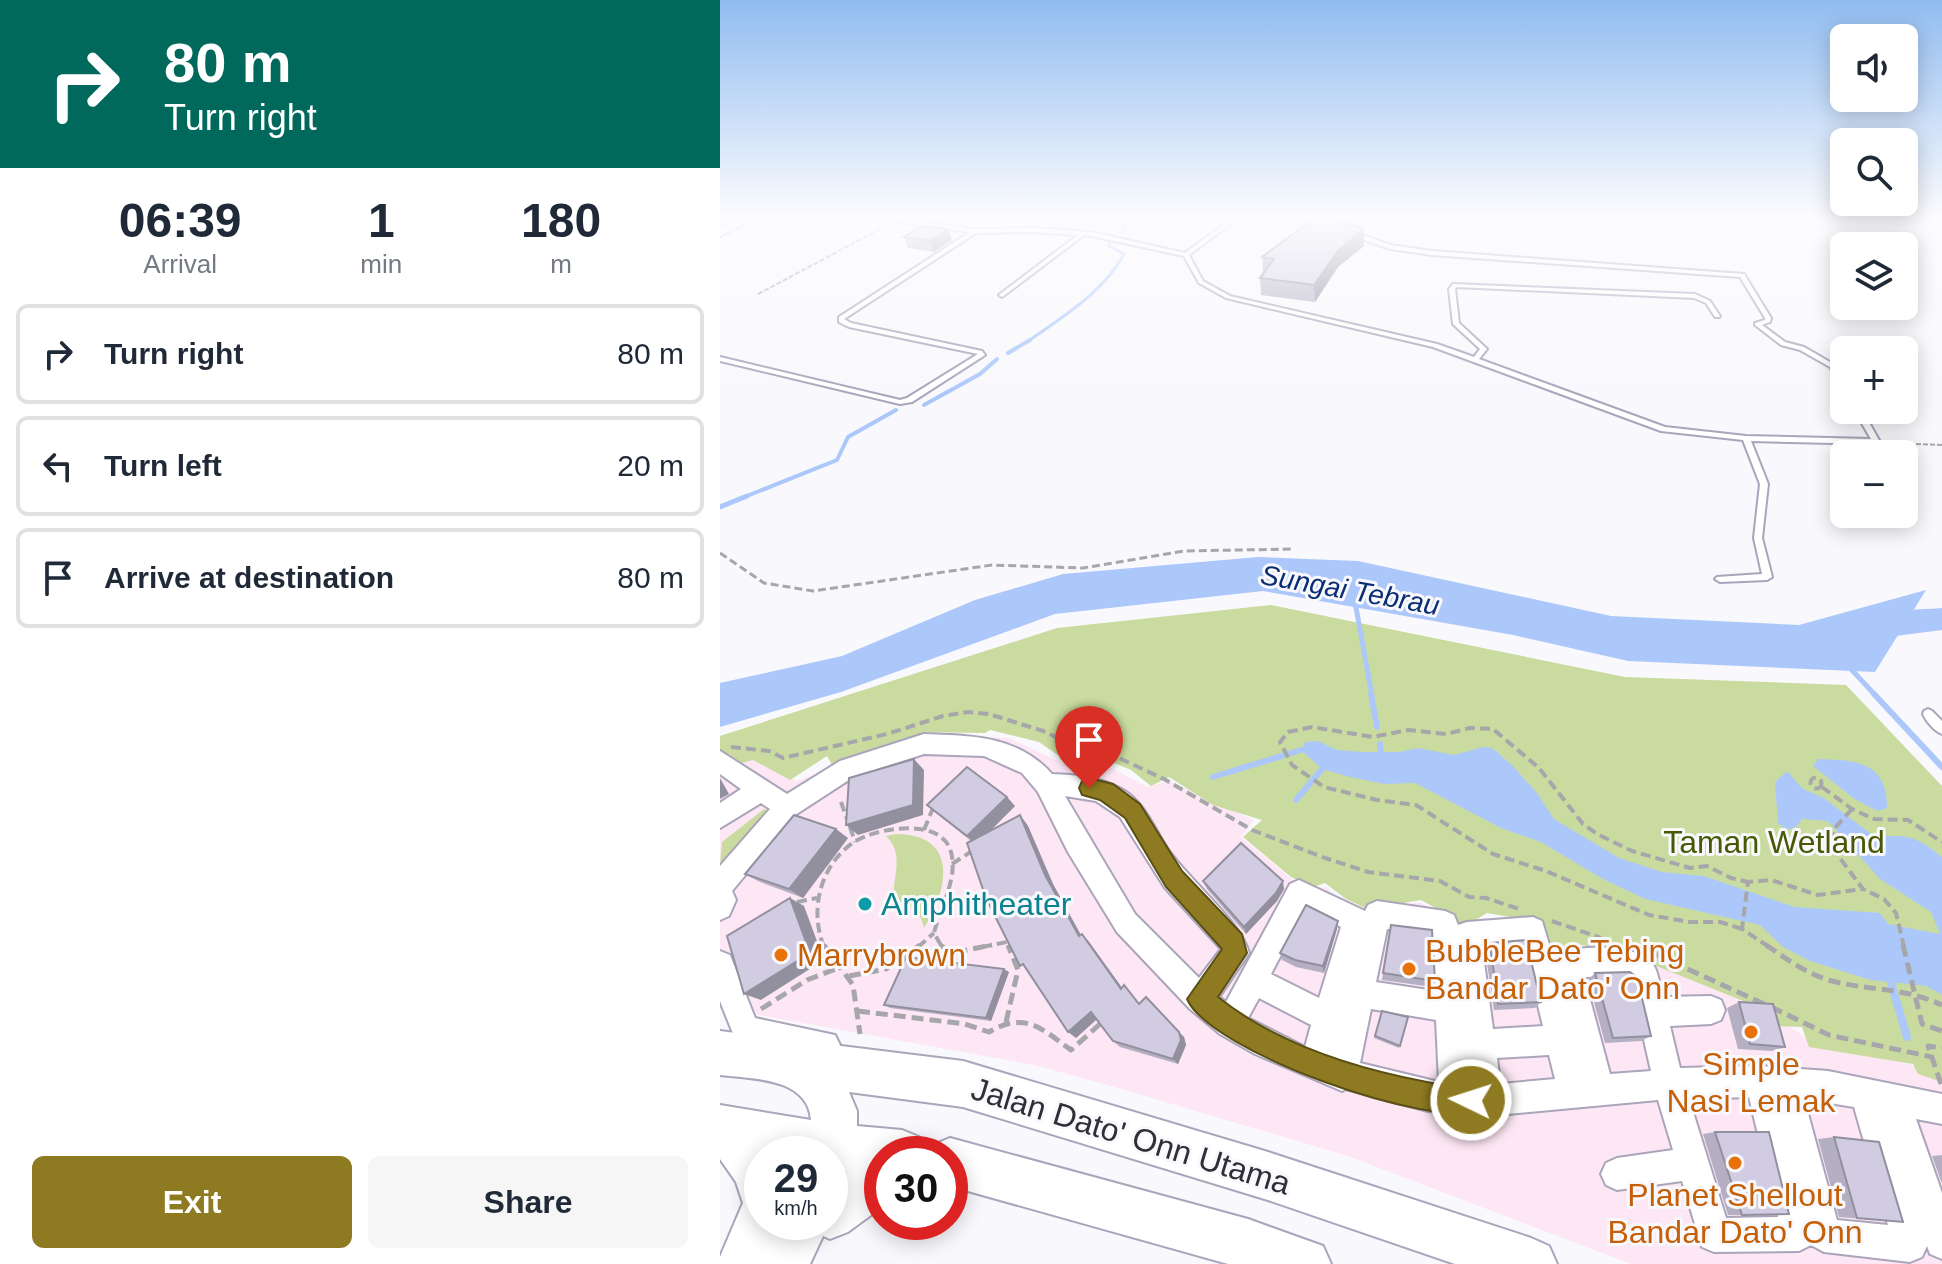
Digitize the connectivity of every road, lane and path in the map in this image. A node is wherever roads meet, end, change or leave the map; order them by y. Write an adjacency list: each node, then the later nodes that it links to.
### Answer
1 (792, 276): 6 (path)
2 (906, 276): 9 (lane)
3 (1027, 276): 7 (lane)
4 (1198, 276): 10 (lane)
5 (1743, 276): 11 (lane)
6 (758, 294)
7 (1002, 295)
8 (1717, 316): 10 (lane)
9 (720, 359)
10 (1475, 360): 12 (lane)
11 (1830, 364)
12 (1746, 438): 13 (lane); 18 (lane)
13 (1830, 441)
14 (1918, 444): 15 (path)
15 (1942, 445)
16 (1293, 549): 17 (path)
17 (720, 553)
18 (1720, 579)
19 (1928, 714): 20 (lane)
20 (1942, 729)
21 (720, 761): 25 (street)
22 (1164, 779): 32 (path)
23 (1046, 784): 28 (street); 51 (street); 51 (street)
24 (1822, 787): 29 (path)
25 (761, 789): 28 (street); 30 (street)
26 (841, 802): 33 (path)
27 (935, 803): 31 (path)
28 (787, 807): 38 (street)
29 (1852, 809): 34 (path); 39 (path)
30 (720, 817)
31 (924, 830): 33 (path); 36 (path)
32 (1252, 830)
33 (855, 842): 41 (path)
34 (1942, 842)
35 (976, 848): 36 (path)
36 (951, 865): 45 (path)
37 (1748, 882): 39 (path); 44 (path); 44 (path)
38 (720, 886)
39 (1863, 889): 50 (path)
40 (720, 895): 43 (street)
41 (818, 898): 42 (path); 46 (path)
42 (788, 904)
43 (720, 907)
44 (1742, 929): 50 (path)
45 (934, 933): 47 (path); 60 (path)
46 (840, 967): 47 (path); 52 (path)
47 (849, 976): 56 (path)
48 (1254, 980): 58 (street); 58 (street); 61 (street)
49 (1360, 993): 54 (street); 54 (street); 69 (street)
50 (1916, 993): 53 (path); 62 (path)
51 (1200, 999): 61 (street)
52 (728, 1005): 67 (main road, Jalan Dato' Onn Utama); 70 (street)
53 (1942, 1005)
54 (1450, 1008): 76 (street)
55 (1711, 1010): 57 (street)
56 (858, 1011): 60 (path); 63 (path)
57 (1652, 1012): 72 (street); 74 (street)
58 (1328, 1018): 68 (street)
59 (1103, 1021): 60 (path)
60 (1006, 1022)
61 (1230, 1024): 68 (street)
62 (1942, 1031)
63 (860, 1034)
64 (1560, 1040): 65 (street); 65 (street); 74 (street)
65 (1480, 1044): 77 (street)
66 (1942, 1048): 73 (path)
67 (790, 1061): 70 (main road, Jalan Dato' Onn Utama); 81 (main road)
68 (1314, 1066): 69 (street)
69 (1342, 1076): 76 (street)
70 (911, 1077): 90 (main road, Jalan Dato' Onn Utama)
71 (1772, 1081): 72 (street); 75 (street); 75 (street); 83 (street)
72 (1669, 1084): 74 (street); 83 (street)
73 (1942, 1088)
74 (1586, 1092): 77 (street)
75 (1880, 1097): 78 (street); 87 (street)
76 (1455, 1099): 77 (street)
77 (1487, 1101)
78 (1942, 1109)
79 (723, 1129): 80 (main road); 82 (main road)
80 (757, 1136)
81 (833, 1136)
82 (744, 1151)
83 (1691, 1164): 85 (street)
84 (968, 1167): 89 (main road)
85 (1617, 1174)
86 (755, 1240): 88 (main road)
87 (1942, 1242)
88 (743, 1264)
89 (1305, 1264)
90 (1531, 1264)

